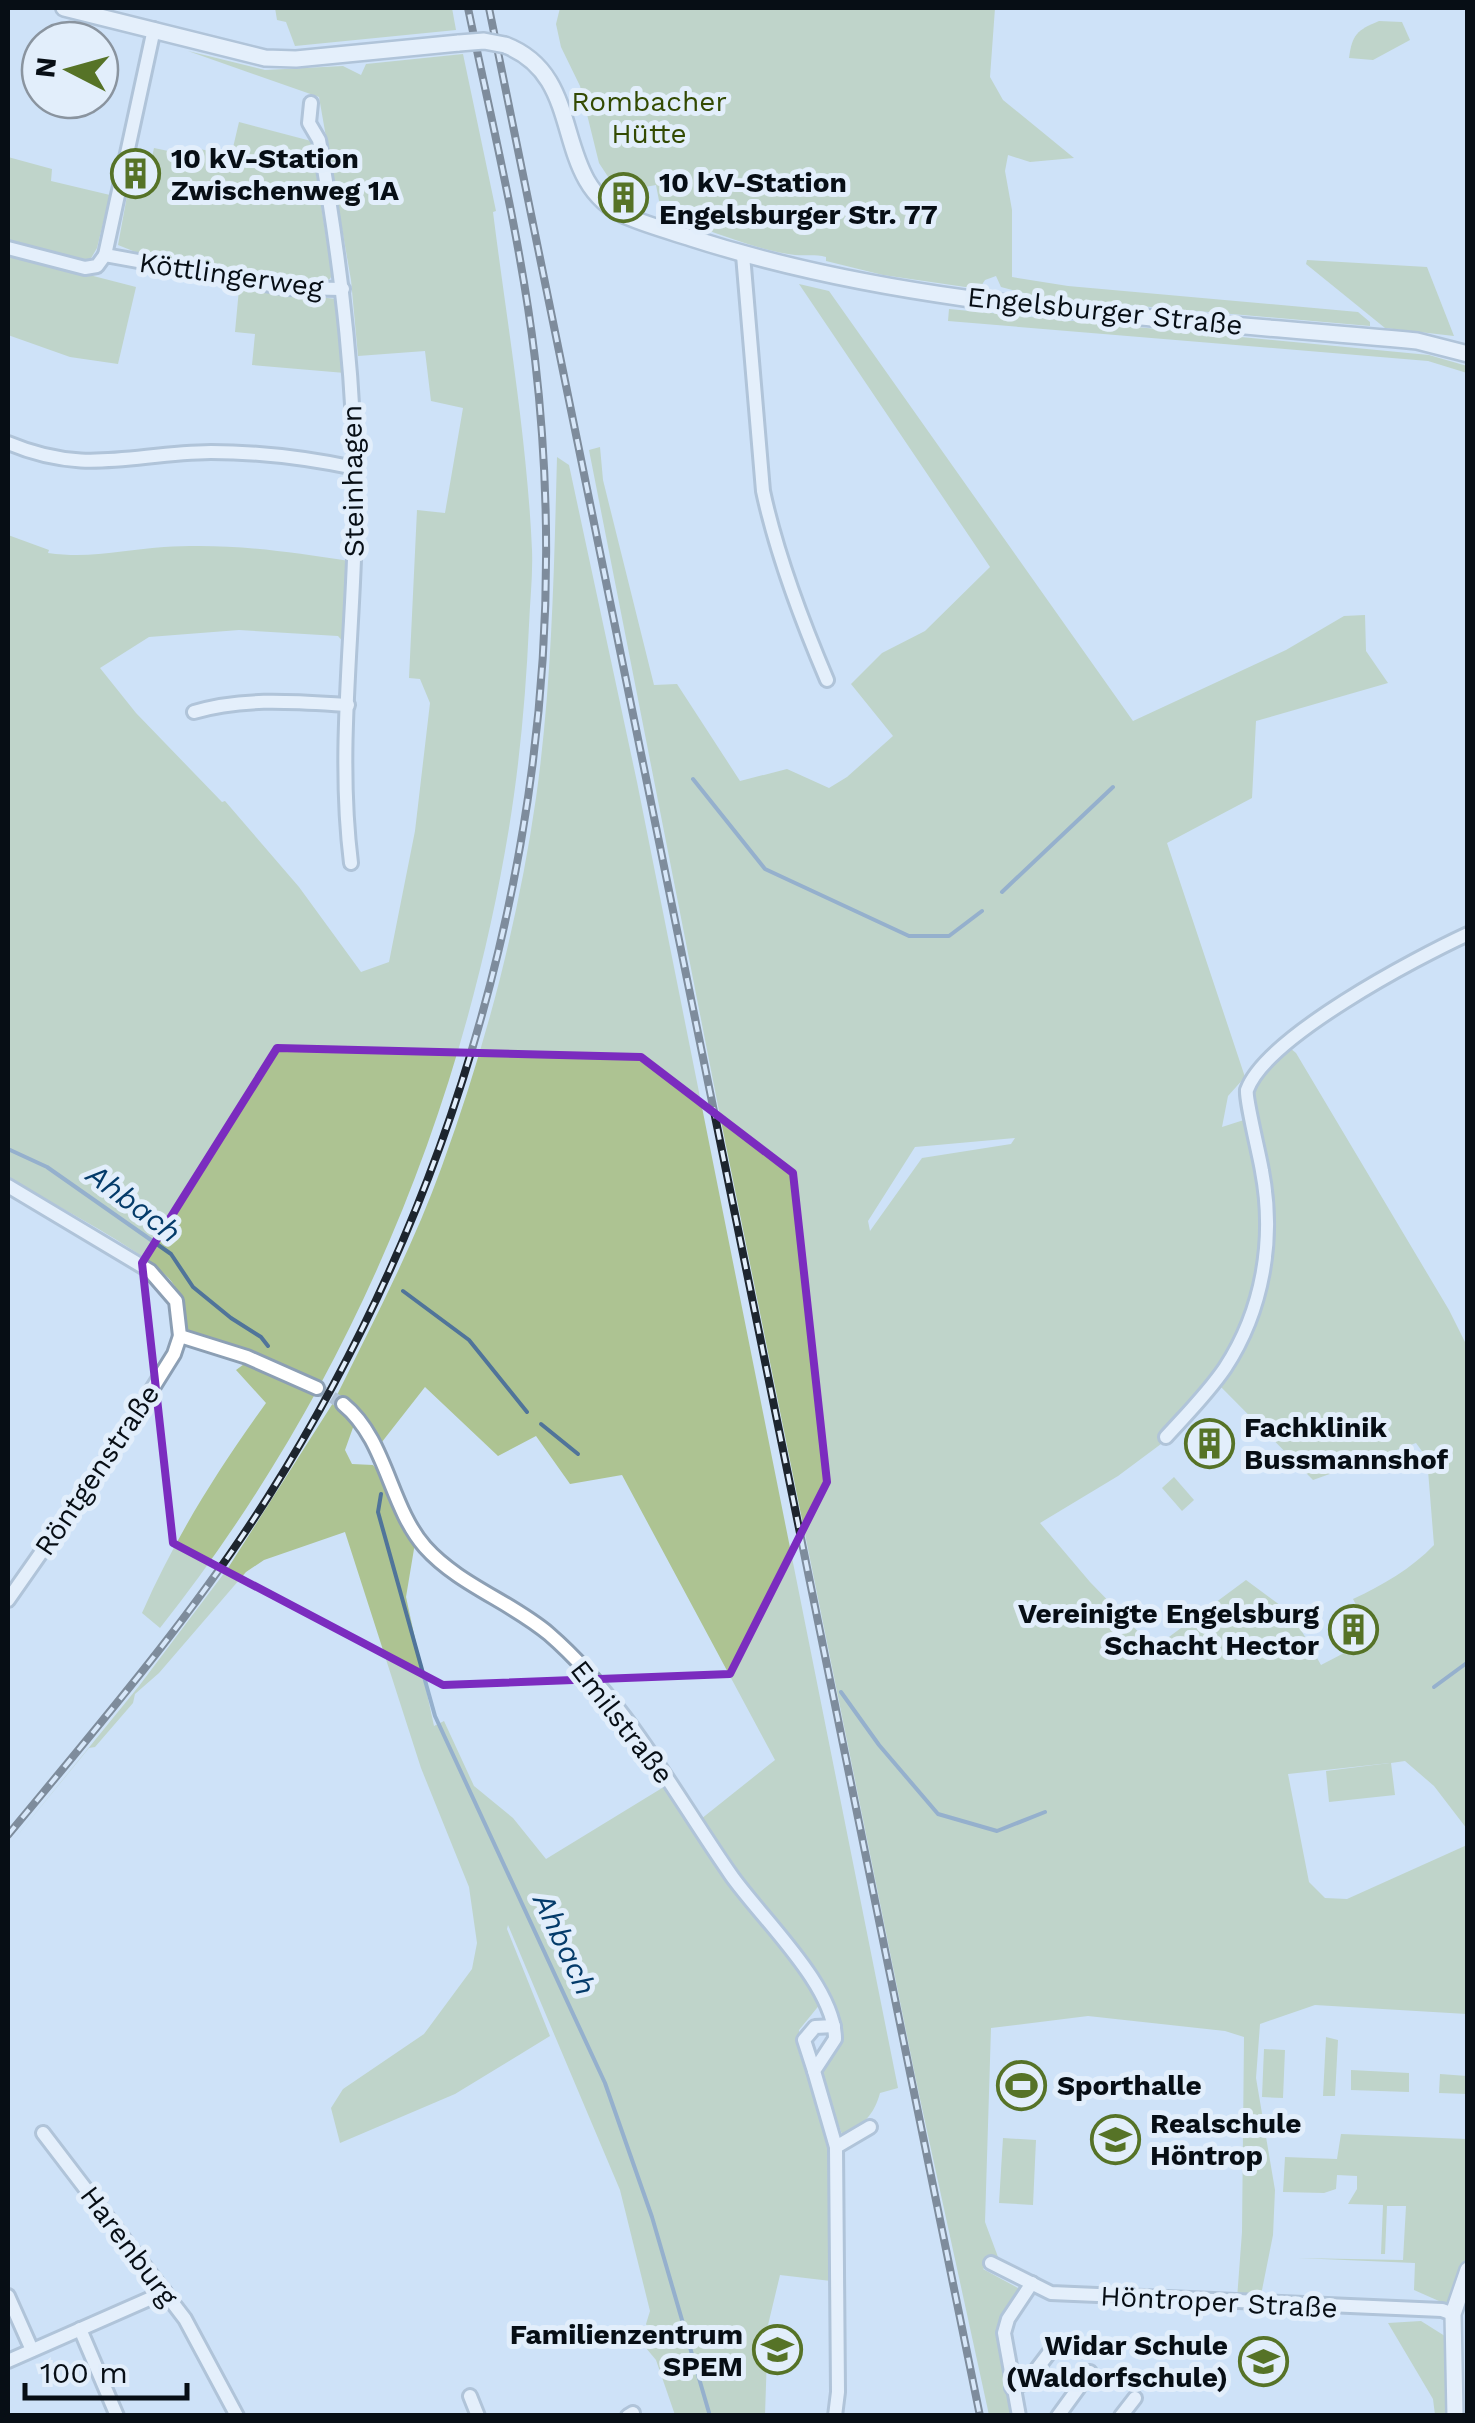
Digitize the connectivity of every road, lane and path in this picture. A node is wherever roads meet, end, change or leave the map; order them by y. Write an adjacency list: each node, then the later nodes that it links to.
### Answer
1 (64, 8): 2 (street, Engelsburger Straße)
2 (84, 10): 3 (street, Engelsburger Straße)
3 (154, 30): 6 (street); 7 (street, Engelsburger Straße, bridge)
4 (311, 103): 8 (street, Steinhagen)
5 (8, 248): 6 (street, Köttlingerweg)
6 (105, 255): 8 (street, Köttlingerweg)
7 (744, 255): 9 (street, Engelsburger Straße); 12 (street)
8 (343, 290): 11 (street, Steinhagen)
9 (1468, 354)
10 (8, 443): 11 (street)
11 (355, 468): 13 (street, Steinhagen)
12 (827, 680)
13 (348, 705): 14 (street); 15 (street, Steinhagen)
14 (194, 712)
15 (351, 863)
16 (1468, 934): 21 (street)
17 (8, 1188): 18 (street)
18 (180, 1336): 19 (street); 22 (street, Röntgenstraße)
19 (316, 1388)
20 (343, 1404): 23 (street, Emilstraße)
21 (1166, 1437)
22 (8, 1600)
23 (834, 2026): 24 (street); 24 (street)
24 (814, 2071): 27 (street)
25 (870, 2127): 27 (street)
26 (43, 2133): 31 (street, Harenburg)
27 (836, 2147): 45 (street)
28 (991, 2263): 30 (street, Höntroper Straße)
29 (1468, 2270): 33 (street)
30 (1032, 2283): 33 (street, Höntroper Straße); 39 (street)
31 (165, 2292): 34 (street); 43 (street, Harenburg)
32 (8, 2296): 36 (street)
33 (1453, 2314): 49 (street)
34 (80, 2329): 36 (street); 42 (street)
35 (1055, 2345): 39 (street)
36 (32, 2350): 37 (street)
37 (8, 2361)
38 (1090, 2372): 47 (street)
39 (1012, 2388): 46 (street)
40 (470, 2396): 44 (street)
41 (1135, 2398): 48 (street)
42 (117, 2416)
43 (236, 2416)
44 (478, 2416)
45 (835, 2416)
46 (1019, 2416)
47 (1058, 2416)
48 (1122, 2416)
49 (1455, 2416)

